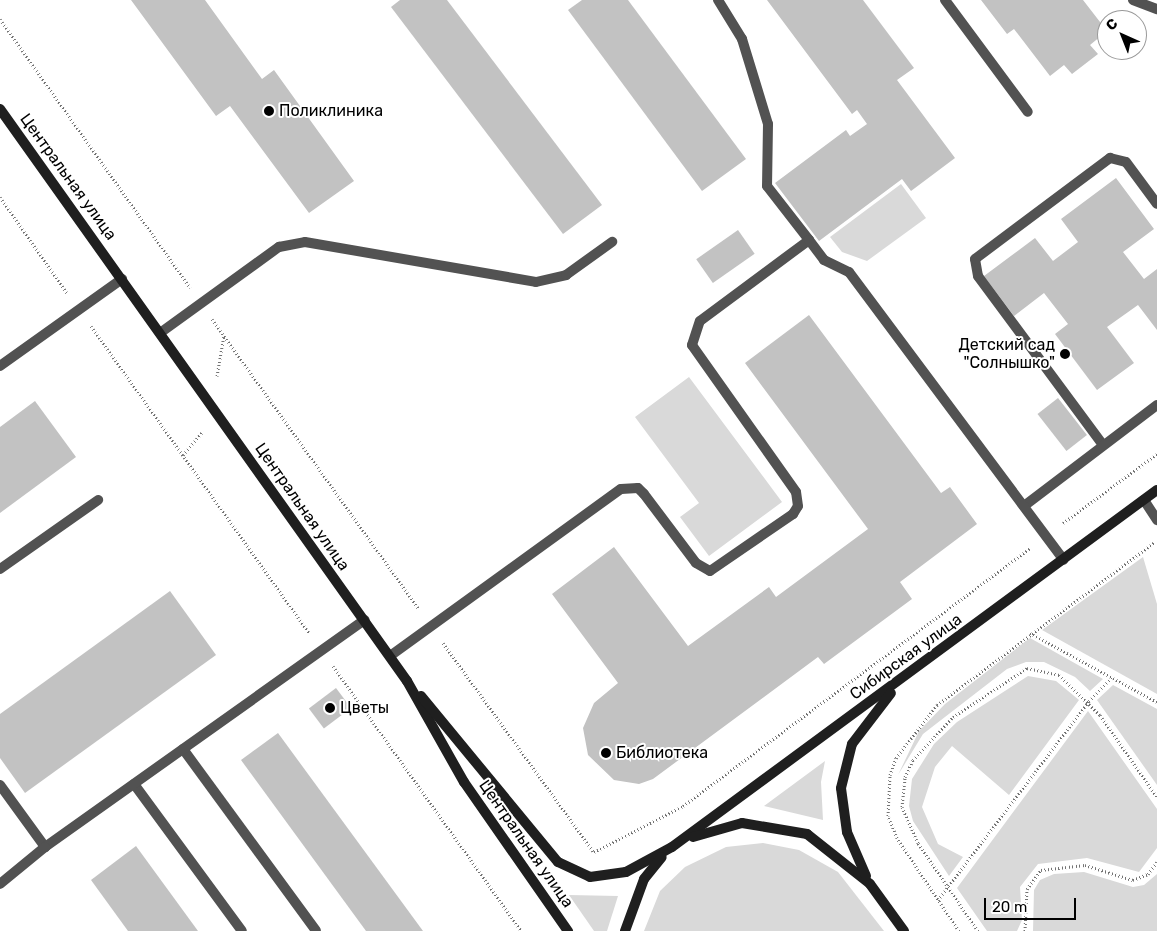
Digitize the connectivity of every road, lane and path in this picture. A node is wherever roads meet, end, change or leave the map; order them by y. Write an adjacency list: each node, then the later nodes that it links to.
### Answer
1 (718, 0): 10 (lane)
2 (945, 0): 7 (lane)
3 (1133, 0): 4 (lane)
4 (1157, 9)
5 (0, 19): 13 (path)
6 (0, 109): 12 (street, Центральная улица)
7 (1028, 112)
8 (0, 197): 14 (path)
9 (1157, 204): 18 (lane)
10 (808, 240): 23 (lane); 30 (lane)
11 (612, 242): 13 (lane)
12 (122, 279): 14 (lane); 15 (street, Центральная улица)
13 (201, 303): 15 (lane); 30 (path)
14 (79, 310): 16 (lane); 32 (path)
15 (160, 333): 29 (street, Центральная улица)
16 (0, 366)
17 (1157, 405): 18 (lane)
18 (1103, 445): 23 (lane)
19 (1157, 454): 25 (path)
20 (1157, 490): 22 (street, Сибирская улица)
21 (98, 500): 28 (lane)
22 (1144, 500): 24 (lane); 27 (street, Сибирская улица)
23 (1024, 506): 25 (lane)
24 (1157, 520)
25 (1046, 536): 27 (lane); 30 (path)
26 (1157, 540): 31 (path)
27 (1064, 560): 35 (street, Сибирская улица)
28 (0, 570)
29 (364, 620): 32 (lane); 33 (street, Центральная улица)
30 (431, 626): 33 (lane)
31 (1030, 632): 34 (path); 49 (path)
32 (322, 650): 39 (lane); 52 (path)
33 (390, 656): 36 (street, Центральная улица)
34 (1112, 677): 37 (path); 38 (path)
35 (902, 680): 43 (street, Сибирская улица); 47 (street)
36 (406, 681): 43 (street); 53 (street, Центральная улица)
37 (1089, 700): 42 (path); 48 (path); 48 (path)
38 (1157, 702)
39 (183, 749): 40 (lane); 51 (lane)
40 (134, 784): 44 (lane); 50 (lane)
41 (0, 785): 44 (lane)
42 (1157, 797)
43 (672, 847): 47 (street); 54 (street)
44 (46, 848): 46 (lane)
45 (1157, 862): 58 (path)
46 (0, 884)
47 (870, 884): 55 (street)
48 (948, 887): 49 (path); 57 (path)
49 (938, 900): 56 (path)
50 (242, 931)
51 (316, 931)
52 (521, 931)
53 (568, 931)
54 (625, 931)
55 (904, 931)
56 (959, 931)
57 (978, 931)
58 (1025, 931)

